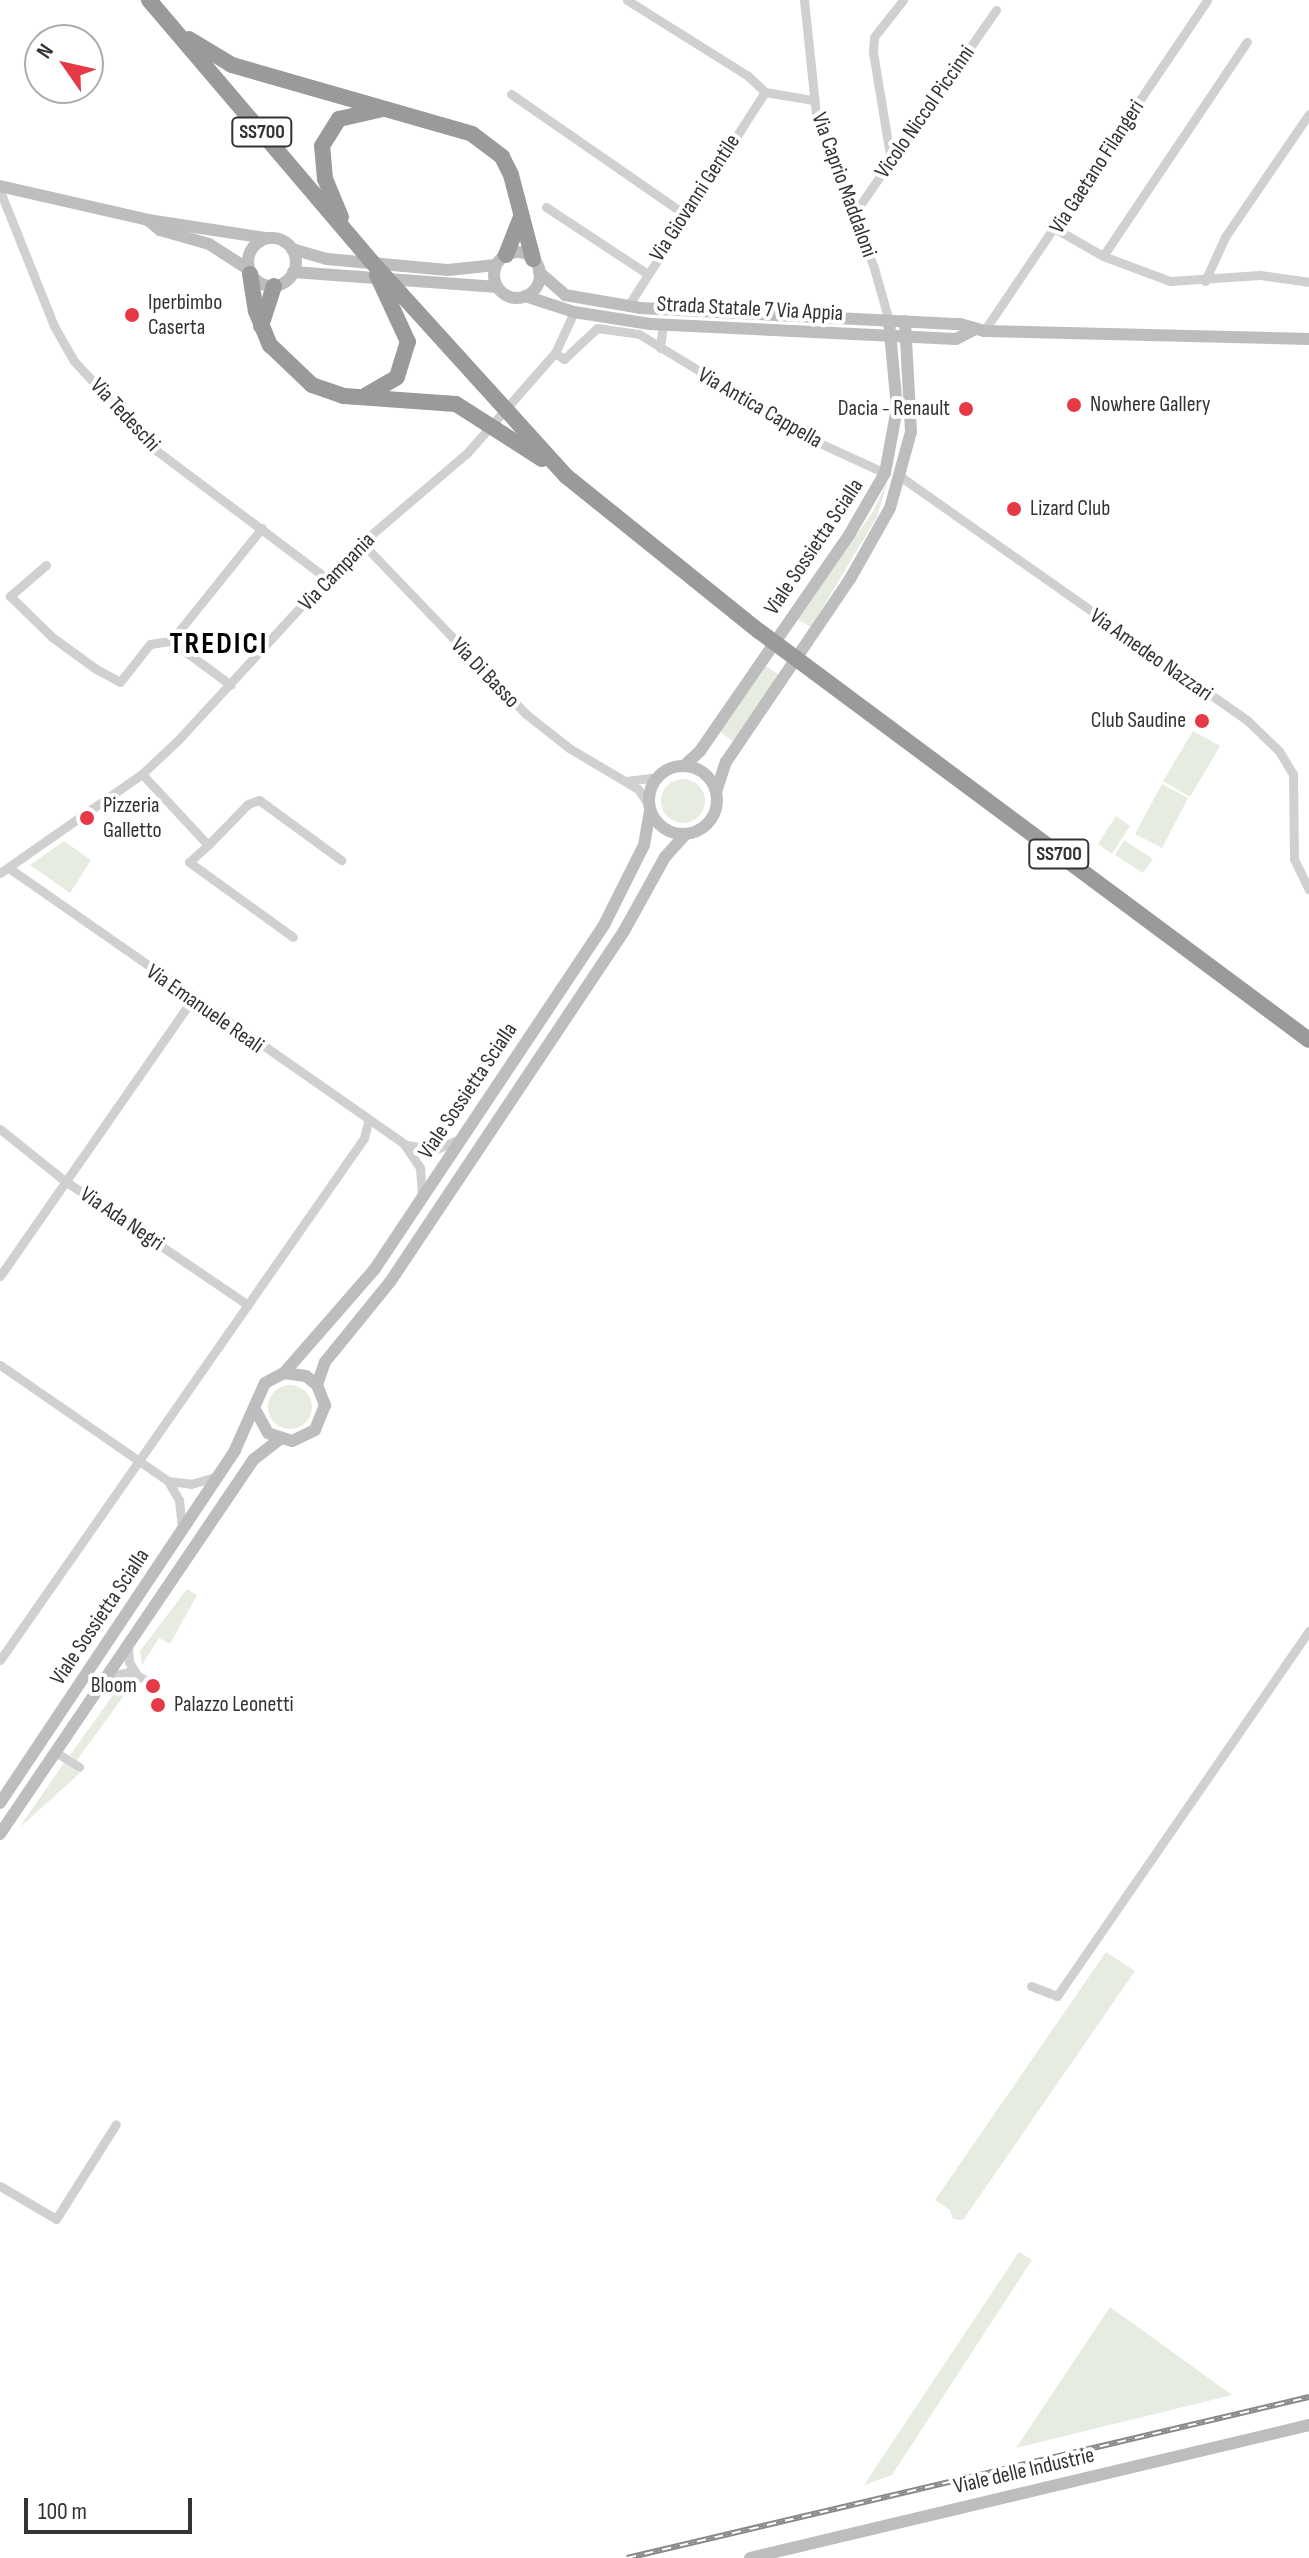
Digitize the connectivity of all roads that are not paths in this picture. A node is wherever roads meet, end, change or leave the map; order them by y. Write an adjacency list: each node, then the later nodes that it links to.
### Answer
1 (149, 0): 7 (highway, SS700)
2 (627, 0): 9 (street)
3 (804, 0): 11 (street, Via Caprio Maddaloni)
4 (903, 0): 14 (street)
5 (1207, 0): 21 (street, Via Gaetano Filangeri)
6 (996, 10): 14 (street, Vicolo Niccol Piccinni)
7 (177, 32): 12 (highway); 22 (highway, SS700)
8 (1247, 42): 25 (street)
9 (765, 92): 11 (street); 18 (street, Via Giovanni Gentile)
10 (511, 94): 18 (street)
11 (813, 100): 19 (street, Via Caprio Maddaloni)
12 (393, 108): 17 (highway, SS700); 22 (highway, SS700)
13 (1309, 114): 32 (street)
14 (891, 161): 19 (street, Vicolo Niccol Piccinni)
15 (2, 188): 20 (street, Strada Statale 7 Via Appia); 53 (street, Via Tedeschi)
16 (546, 207): 31 (street)
17 (523, 208): 26 (highway); 28 (highway, SS700)
18 (686, 215): 31 (street, Via Giovanni Gentile)
19 (853, 215): 39 (street, Via Caprio Maddaloni)
20 (148, 220): 23 (street, Strada Statale 7 Via Appia); 29 (street, Strada Statale 7 Via Appia)
21 (1056, 229): 25 (street); 43 (street, Via Gaetano Filangeri)
22 (347, 232): 27 (highway, SS700)
23 (266, 238): 24 (street, Strada Statale 7 Via Appia); 29 (street)
24 (292, 249): 26 (street, Strada Statale 7 Via Appia); 30 (street)
25 (1103, 256): 32 (street)
26 (501, 260): 28 (street, Strada Statale 7 Via Appia); 35 (street)
27 (372, 262): 49 (highway, SS700); 50 (highway, SS700)
28 (536, 266): 36 (street); 37 (street, Strada Statale 7 Via Appia)
29 (249, 271): 34 (street, Strada Statale 7 Via Appia); 42 (highway)
30 (293, 272): 34 (street); 35 (street, Strada Statale 7 Via Appia)
31 (646, 273): 37 (street, Via Giovanni Gentile)
32 (1205, 281): 33 (street)
33 (1309, 282)
34 (274, 286): 42 (highway)
35 (497, 287): 36 (street, Strada Statale 7 Via Appia)
36 (525, 296): 38 (street, Strada Statale 7 Via Appia)
37 (628, 306): 39 (street, Strada Statale 7 Via Appia)
38 (574, 312): 41 (street, Strada Statale 7 Via Appia); 48 (street, Via Campania)
39 (889, 321): 40 (street, Strada Statale 7 Via Appia); 44 (street, Viale Sossietta Scialla)
40 (905, 321): 43 (street, Strada Statale 7 Via Appia); 45 (street, Viale Sossietta Scialla)
41 (663, 325): 44 (street, Strada Statale 7 Via Appia); 47 (street)
42 (261, 328): 49 (highway)
43 (979, 330): 45 (street, Strada Statale 7 Via Appia); 46 (street, Strada Statale 7 Via Appia)
44 (890, 336): 45 (street, Strada Statale 7 Via Appia); 51 (street, Viale Sossietta Scialla)
45 (907, 336): 52 (street, Viale Sossietta Scialla)
46 (1309, 339)
47 (660, 348): 48 (street, Via Campania); 51 (street, Via Antica Cappella)
48 (555, 353): 54 (street, Via Campania)
49 (363, 397): 50 (highway)
50 (517, 433): 73 (highway, SS700)
51 (885, 473): 59 (street, Viale Sossietta Scialla)
52 (901, 477): 63 (street, Viale Sossietta Scialla); 69 (street, Via Amedeo Nazzari)
53 (262, 528): 56 (street, Via Tedeschi); 57 (street)
54 (362, 543): 56 (street, Via Campania); 62 (street, Via Di Basso)
55 (46, 565): 57 (street)
56 (326, 578): 58 (street, Via Campania)
57 (171, 641): 58 (street)
58 (231, 685): 60 (street, Via Campania)
59 (684, 766): 61 (street, Viale Sossietta Scialla); 63 (street)
60 (142, 774): 66 (street); 68 (street, Via Campania)
61 (657, 777): 62 (street); 64 (street, Viale Sossietta Scialla)
62 (626, 781): 64 (street, Via Di Basso)
63 (716, 792): 65 (street, Viale Sossietta Scialla)
64 (649, 807): 65 (street); 76 (street, Viale Sossietta Scialla)
65 (685, 835): 84 (street, Viale Sossietta Scialla)
66 (208, 845): 67 (street); 71 (street)
67 (341, 860)
68 (5, 871): 72 (street, Via Emanuele Reali)
69 (1306, 878): 70 (street, Via Amedeo Nazzari)
70 (1309, 890)
71 (293, 937)
72 (192, 1000): 74 (street, Via Emanuele Reali); 78 (street)
73 (1309, 1040)
74 (368, 1122): 77 (street, Via Emanuele Reali); 81 (street)
75 (0, 1129): 78 (street, Via Ada Negri)
76 (460, 1139): 77 (street, Via Emanuele Reali); 79 (street, Viale Sossietta Scialla)
77 (404, 1144): 79 (street)
78 (65, 1181): 80 (street); 81 (street, Via Ada Negri)
79 (422, 1196): 83 (street, Viale Sossietta Scialla)
80 (0, 1276)
81 (248, 1305): 87 (street)
82 (0, 1365): 87 (street)
83 (284, 1373): 84 (street); 85 (street, Viale Sossietta Scialla)
84 (317, 1385): 86 (street, Viale Sossietta Scialla)
85 (256, 1411): 86 (street); 88 (street, Viale Sossietta Scialla)
86 (279, 1440): 92 (street, Viale Sossietta Scialla)
87 (139, 1461): 89 (street); 93 (street)
88 (220, 1475): 89 (street); 90 (street, Viale Sossietta Scialla)
89 (168, 1481): 90 (street)
90 (182, 1529): 97 (street, Viale Sossietta Scialla)
91 (1309, 1631): 99 (street)
92 (128, 1646): 94 (street, Viale Sossietta Scialla); 94 (street)
93 (0, 1660)
94 (107, 1677): 95 (street, Viale Sossietta Scialla)
95 (57, 1753): 96 (street); 98 (street, Viale Sossietta Scialla)
96 (78, 1766)
97 (0, 1803)
98 (0, 1834)
99 (1031, 1986)
100 (116, 2124): 101 (street)
101 (0, 2186)
102 (1309, 2425): 103 (street, Viale delle Industrie)
103 (750, 2558)

